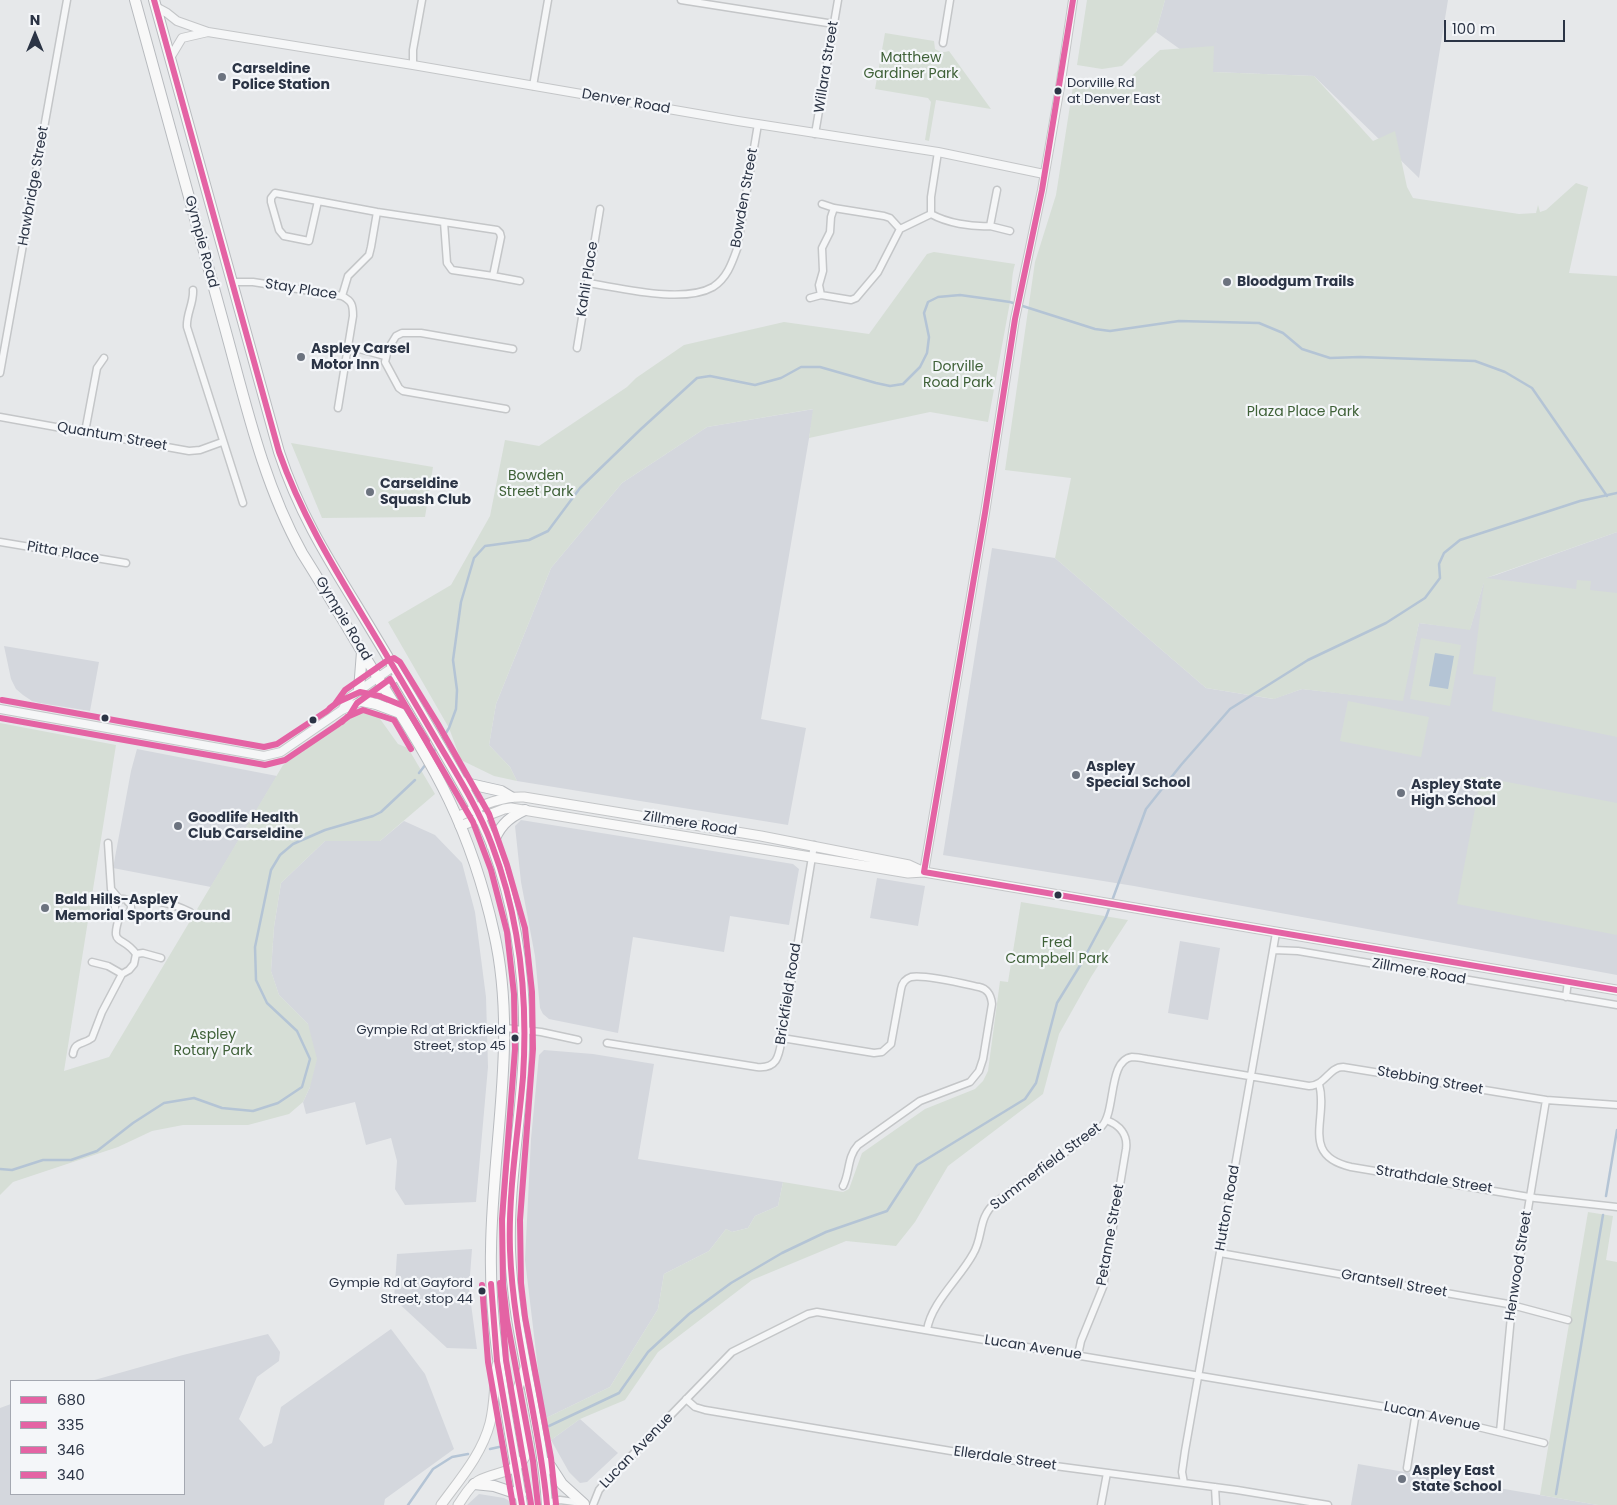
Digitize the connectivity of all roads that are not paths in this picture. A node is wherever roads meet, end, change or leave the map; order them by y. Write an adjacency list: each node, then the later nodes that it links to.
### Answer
1 (67, 0): 41 (street, Hawbridge Street)
2 (135, 0): 19 (highway, Gympie Road)
3 (422, 0): 14 (street)
4 (548, 0): 15 (street)
5 (682, 0): 10 (street)
6 (838, 0): 10 (street, Willara Street)
7 (950, 0): 12 (street)
8 (1073, 0): 21 (street)
9 (155, 4): 11 (street, Denver Road); 13 (highway, Gympie Road)
10 (834, 24): 17 (street, Willara Street)
11 (208, 32): 13 (street, Denver Road); 14 (street, Denver Road)
12 (943, 44)
13 (170, 58): 18 (highway, Gympie Road)
14 (413, 65): 15 (street, Denver Road)
15 (534, 86): 16 (street, Denver Road)
16 (758, 124): 17 (street, Denver Road); 36 (street, Bowden Street)
17 (816, 134): 20 (street, Denver Road)
18 (191, 135): 19 (highway); 35 (highway, Gympie Road)
19 (173, 140): 56 (highway, Gympie Road)
20 (938, 152): 21 (street, Denver Road); 28 (street)
21 (1044, 174): 74 (street)
22 (996, 190): 30 (street)
23 (318, 202): 23 (street); 27 (street)
24 (822, 204): 25 (street)
25 (834, 208): 31 (street); 38 (street)
26 (600, 209): 36 (street, Kahli Place)
27 (377, 212): 29 (street); 39 (street)
28 (930, 214): 30 (street); 31 (street)
29 (444, 222): 33 (street); 33 (street)
30 (990, 226): 32 (street)
31 (900, 230): 38 (street)
32 (1010, 231)
33 (493, 276): 34 (street)
34 (520, 281)
35 (232, 282): 39 (street, Stay Place); 57 (highway, Gympie Road)
36 (588, 283): 43 (street, Kahli Place)
37 (193, 290): 52 (street, Gympie Road)
38 (821, 295): 40 (street)
39 (342, 296): 42 (street, Stay Place)
40 (810, 298)
41 (3, 336): 47 (street, Hawbridge Street)
42 (348, 346): 45 (street); 48 (street, Stay Place)
43 (577, 348)
44 (512, 349): 45 (street)
45 (385, 356): 49 (street)
46 (104, 358): 51 (street)
47 (0, 373)
48 (338, 408)
49 (506, 409)
50 (0, 417): 51 (street, Quantum Street)
51 (85, 432): 52 (street, Quantum Street)
52 (222, 442): 53 (street, Gympie Road)
53 (243, 503)
54 (0, 542): 55 (street, Pitta Place)
55 (126, 563)
56 (362, 652): 58 (highway, Gympie Road); 59 (highway)
57 (396, 672): 58 (street); 64 (highway, Gympie Road)
58 (381, 682): 59 (street); 60 (street); 63 (highway, Gympie Road)
59 (358, 690): 62 (street)
60 (362, 702): 62 (street); 63 (highway)
61 (0, 710): 62 (street)
62 (342, 710)
63 (400, 713): 69 (highway, Gympie Road)
64 (461, 782): 65 (highway); 66 (highway, Gympie Road)
65 (511, 796): 66 (main road, Zillmere Road); 71 (main road, Zillmere Road)
66 (476, 808): 68 (highway, Gympie Road); 69 (main road, Zillmere Road)
67 (525, 810): 68 (main road, Zillmere Road); 72 (highway); 73 (main road, Zillmere Road)
68 (481, 818): 69 (main road, Zillmere Road); 72 (highway, Gympie Road)
69 (459, 822): 89 (highway, Gympie Road)
70 (108, 843): 75 (street)
71 (814, 845): 73 (street, Brickfield Road); 74 (main road, Zillmere Road)
72 (492, 846): 90 (highway, Gympie Road)
73 (811, 857): 74 (main road, Zillmere Road); 91 (street, Brickfield Road)
74 (924, 872): 79 (main road, Zillmere Road)
75 (120, 900): 76 (street); 78 (street)
76 (128, 902): 77 (street); 78 (street)
77 (190, 912)
78 (120, 915): 81 (street)
79 (1276, 933): 80 (street, Hutton Road); 85 (main road, Zillmere Road)
80 (1273, 950): 87 (street, Zillmere Road); 95 (street, Hutton Road)
81 (136, 954): 82 (street); 84 (street)
82 (161, 958)
83 (92, 962): 84 (street)
84 (122, 974): 94 (street)
85 (1568, 981): 86 (main road, Zillmere Road); 87 (street)
86 (1617, 990)
87 (1566, 997): 88 (street, Zillmere Road)
88 (1617, 1005)
89 (505, 1028): 90 (street); 108 (highway, Gympie Road)
90 (524, 1031): 92 (street); 109 (highway, Gympie Road)
91 (782, 1038): 93 (street, Brickfield Road); 100 (street)
92 (578, 1040)
93 (607, 1042)
94 (73, 1054)
95 (1251, 1076): 96 (street); 99 (street, Summerfield Street); 103 (street, Hutton Road)
96 (1319, 1084): 97 (street, Stebbing Street); 101 (street, Strathdale Street)
97 (1546, 1100): 98 (street, Stebbing Street); 101 (street, Henwood Street)
98 (1617, 1105)
99 (1106, 1120): 106 (street, Summerfield Street); 107 (street, Petanne Street)
100 (842, 1186)
101 (1530, 1197): 102 (street, Strathdale Street); 104 (street, Henwood Street)
102 (1617, 1207)
103 (1220, 1253): 104 (street, Grantsell Street); 110 (street, Hutton Road)
104 (1512, 1306): 105 (street, Grantsell Street); 113 (street, Henwood Street)
105 (1568, 1320)
106 (927, 1330): 107 (street, Lucan Avenue); 111 (street, Lucan Avenue)
107 (1078, 1355): 110 (street, Lucan Avenue)
108 (497, 1361): 116 (highway, Gympie Road); 125 (main road)
109 (525, 1368): 115 (highway, Gympie Road); 116 (main road)
110 (1199, 1375): 112 (street, Lucan Avenue); 119 (street, Hutton Road)
111 (686, 1399): 118 (street, Ellerdale Street); 127 (street, Lucan Avenue)
112 (1416, 1412): 113 (street, Lucan Avenue); 117 (street)
113 (1500, 1432): 114 (street, Lucan Avenue)
114 (1544, 1443)
115 (542, 1460): 124 (highway, Gympie Road); 127 (highway)
116 (516, 1468): 120 (main road); 122 (highway, Gympie Road)
117 (1407, 1468)
118 (1107, 1473): 119 (street, Ellerdale Street); 128 (street)
119 (1184, 1483): 121 (street, Ellerdale Street)
120 (474, 1484): 122 (highway); 126 (main road)
121 (1215, 1487): 123 (street, Ellerdale Street); 129 (street)
122 (522, 1500)
123 (1309, 1503): 130 (street, Ellerdale Street)
124 (545, 1504): 127 (street)
125 (441, 1505)
126 (458, 1505)
127 (590, 1505)
128 (1101, 1505)
129 (1216, 1505)
130 (1328, 1505)

